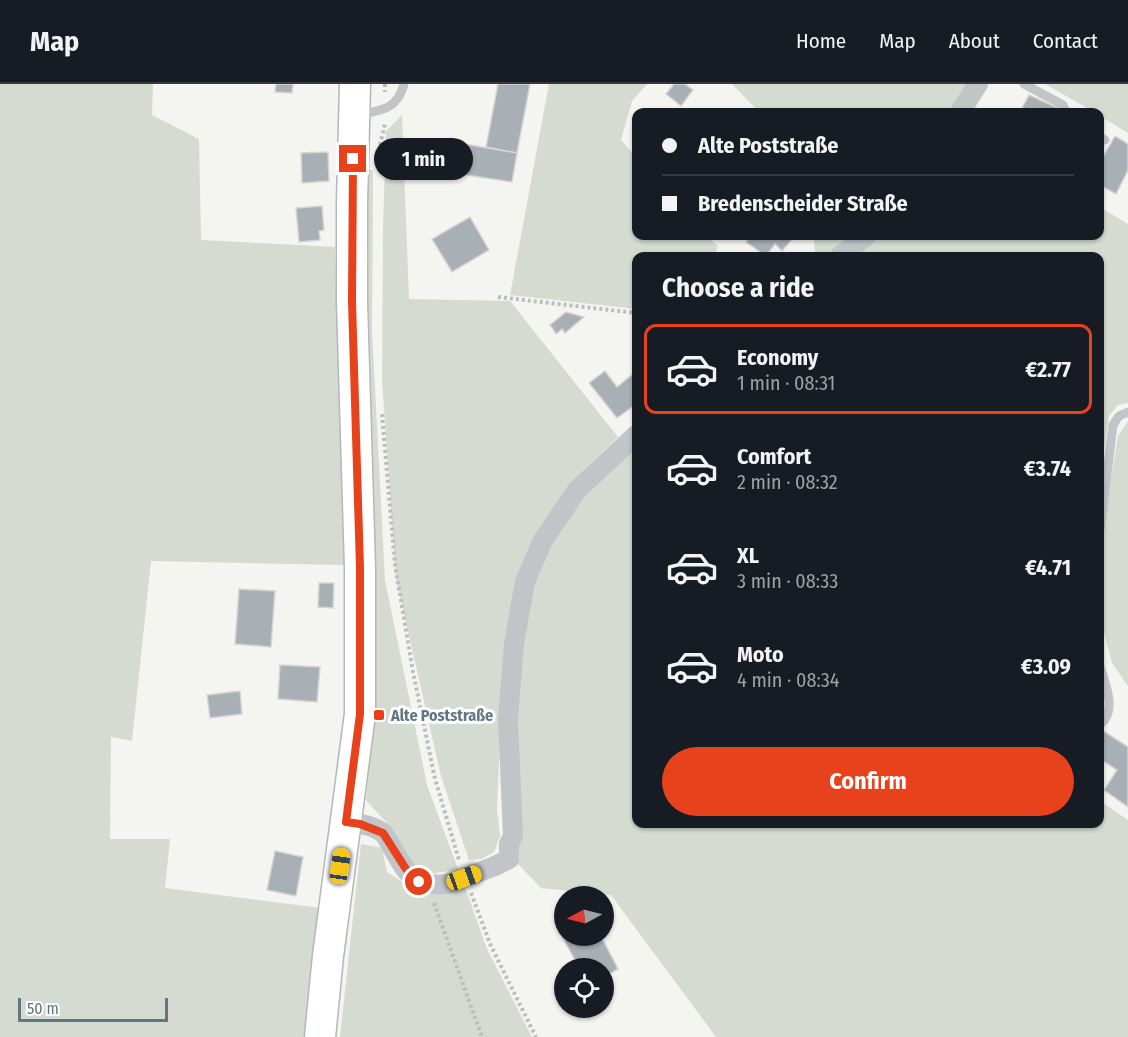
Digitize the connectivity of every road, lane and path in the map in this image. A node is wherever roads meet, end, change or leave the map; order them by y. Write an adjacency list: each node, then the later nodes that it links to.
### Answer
1 (355, 84): 7 (main road)
2 (404, 84): 7 (lane)
3 (978, 84): 5 (street)
4 (1024, 84): 6 (lane)
5 (966, 108)
6 (1064, 108)
7 (354, 116): 20 (main road)
8 (380, 144): 9 (path)
9 (379, 156)
10 (861, 240): 11 (street)
11 (845, 252)
12 (498, 297): 13 (path)
13 (632, 313)
14 (381, 405): 21 (path)
15 (1128, 412): 17 (lane)
16 (632, 439): 22 (street, bridge)
17 (1104, 499)
18 (1104, 682): 19 (lane)
19 (1104, 720)
20 (346, 822): 22 (street); 24 (main road)
21 (461, 866)
22 (428, 885): 25 (path)
23 (469, 886): 26 (path)
24 (320, 1037)
25 (482, 1037)
26 (536, 1037)

